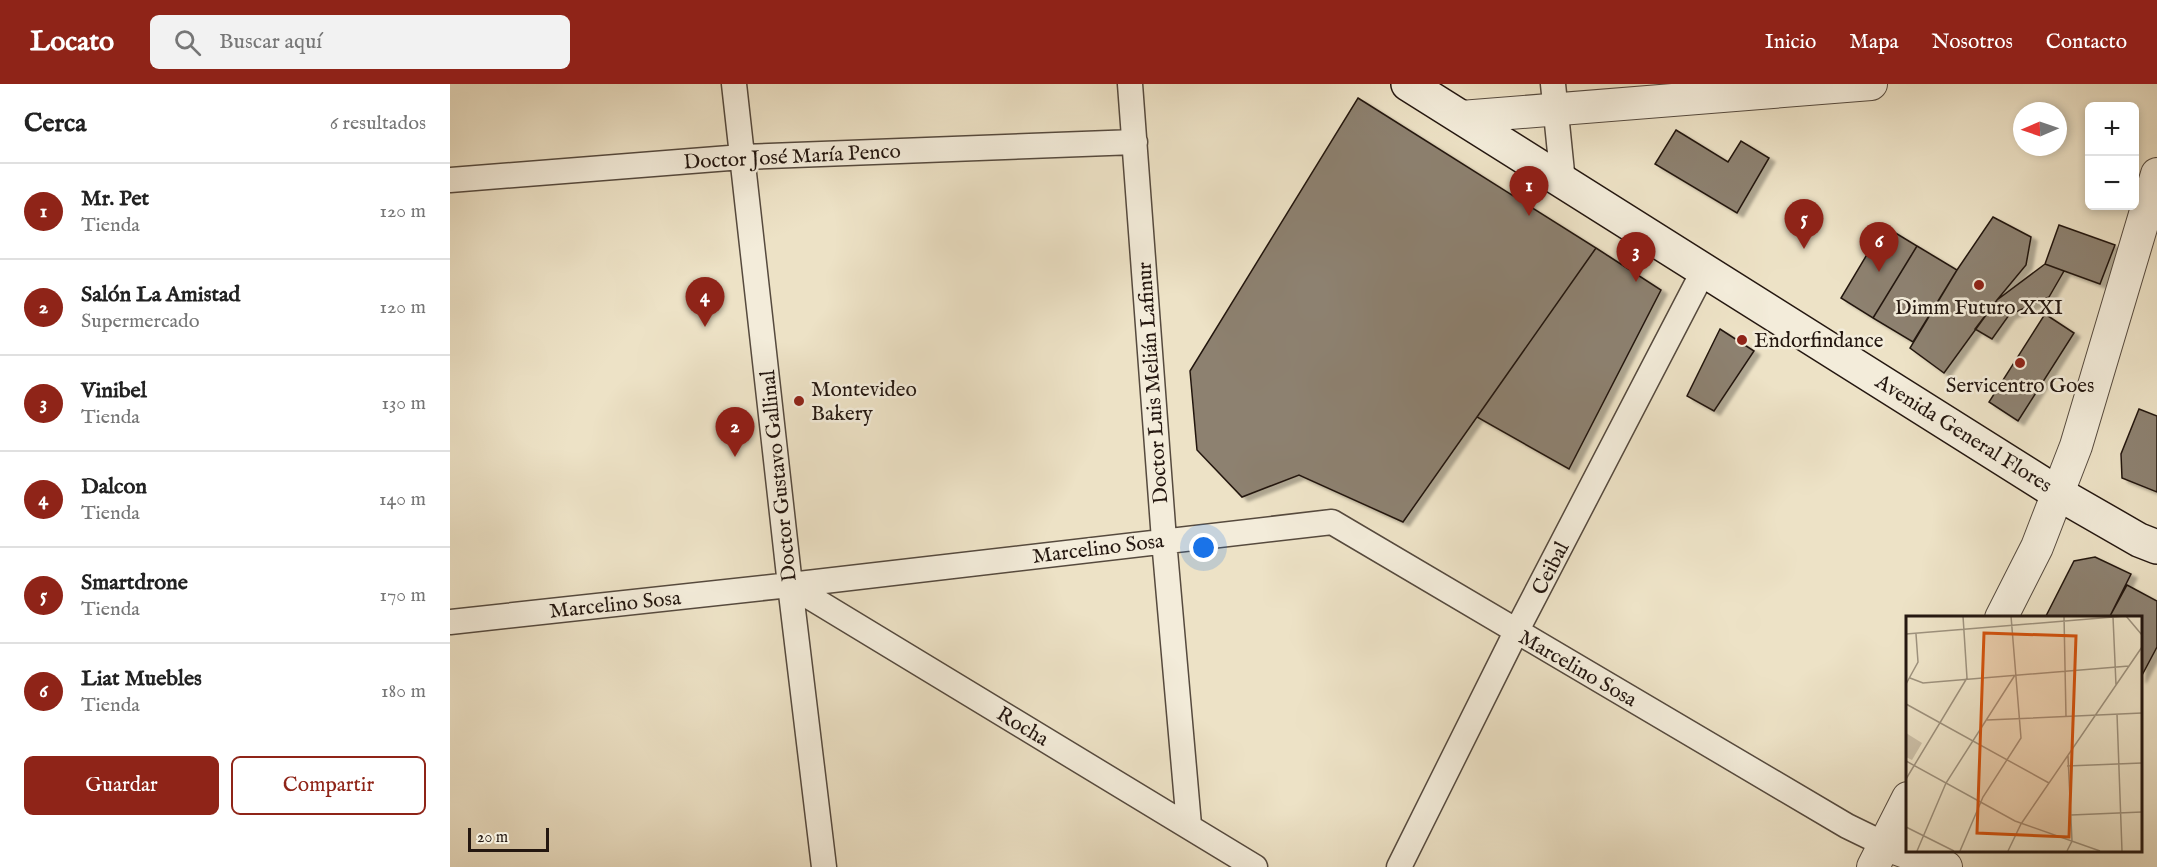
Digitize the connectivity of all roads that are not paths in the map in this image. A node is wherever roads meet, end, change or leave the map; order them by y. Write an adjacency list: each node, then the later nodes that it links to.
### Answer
1 (734, 84): 8 (street, Doctor Gustavo Gallinal)
2 (1130, 84): 7 (street, Doctor Luis Melián Lafinur)
3 (1408, 84): 6 (main road, Avenida General Flores)
4 (1871, 84): 5 (street)
5 (1554, 97): 6 (street); 11 (street)
6 (1461, 117): 11 (main road, Avenida General Flores)
7 (1135, 142): 8 (street, Doctor José María Penco); 14 (street, Doctor Luis Melián Lafinur)
8 (742, 157): 10 (street, Doctor José María Penco); 16 (street, Doctor Gustavo Gallinal)
9 (2157, 174): 13 (street)
10 (450, 180)
11 (1563, 182): 12 (main road, Avenida General Flores)
12 (1704, 270): 13 (main road, Avenida General Flores); 19 (street, Ceibal)
13 (2060, 494): 15 (main road, Avenida General Flores); 17 (street)
14 (1164, 540): 16 (street, Marcelino Sosa); 19 (street, Marcelino Sosa); 21 (street, Doctor Luis Melián Lafinur)
15 (2157, 547)
16 (790, 585): 18 (street, Marcelino Sosa); 21 (street, Rocha); 23 (street, Doctor Gustavo Gallinal)
17 (2002, 616)
18 (450, 622)
19 (1516, 632): 22 (street, Marcelino Sosa); 25 (street, Ceibal)
20 (1906, 802): 22 (street)
21 (1189, 825): 24 (street, Rocha)
22 (1878, 855): 26 (street, Marcelino Sosa)
23 (824, 867)
24 (1255, 867)
25 (1399, 867)
26 (1946, 867)

